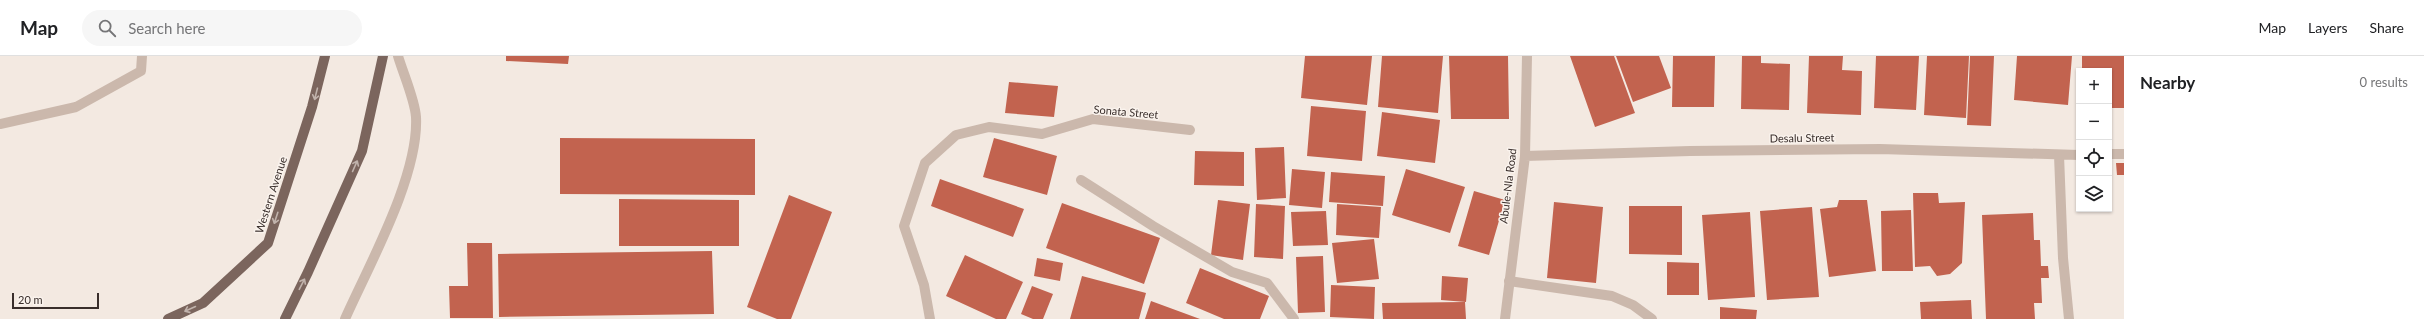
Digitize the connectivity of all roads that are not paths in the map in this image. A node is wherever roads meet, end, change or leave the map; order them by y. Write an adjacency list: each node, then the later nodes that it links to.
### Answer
1 (142, 56): 6 (street)
2 (325, 56): 15 (main road, Western Avenue, one-way to 15)
3 (383, 56): 16 (main road, one-way to 3)
4 (398, 56): 17 (street)
5 (1527, 56): 12 (street, Abule-Nla Road)
6 (0, 124)
7 (1190, 130): 18 (street, Sonata Street)
8 (2112, 154): 9 (street)
9 (2124, 154)
10 (2059, 155): 11 (street, Desalu Street); 12 (street, Desalu Street); 22 (street)
11 (2076, 155)
12 (1525, 156): 14 (street, Abule-Nla Road)
13 (1081, 180): 19 (street)
14 (1509, 281): 20 (street, Abule-Nla Road); 21 (street)
15 (168, 319)
16 (285, 319)
17 (345, 319)
18 (930, 319)
19 (1294, 319)
20 (1505, 319)
21 (1652, 319)
22 (2069, 319)

